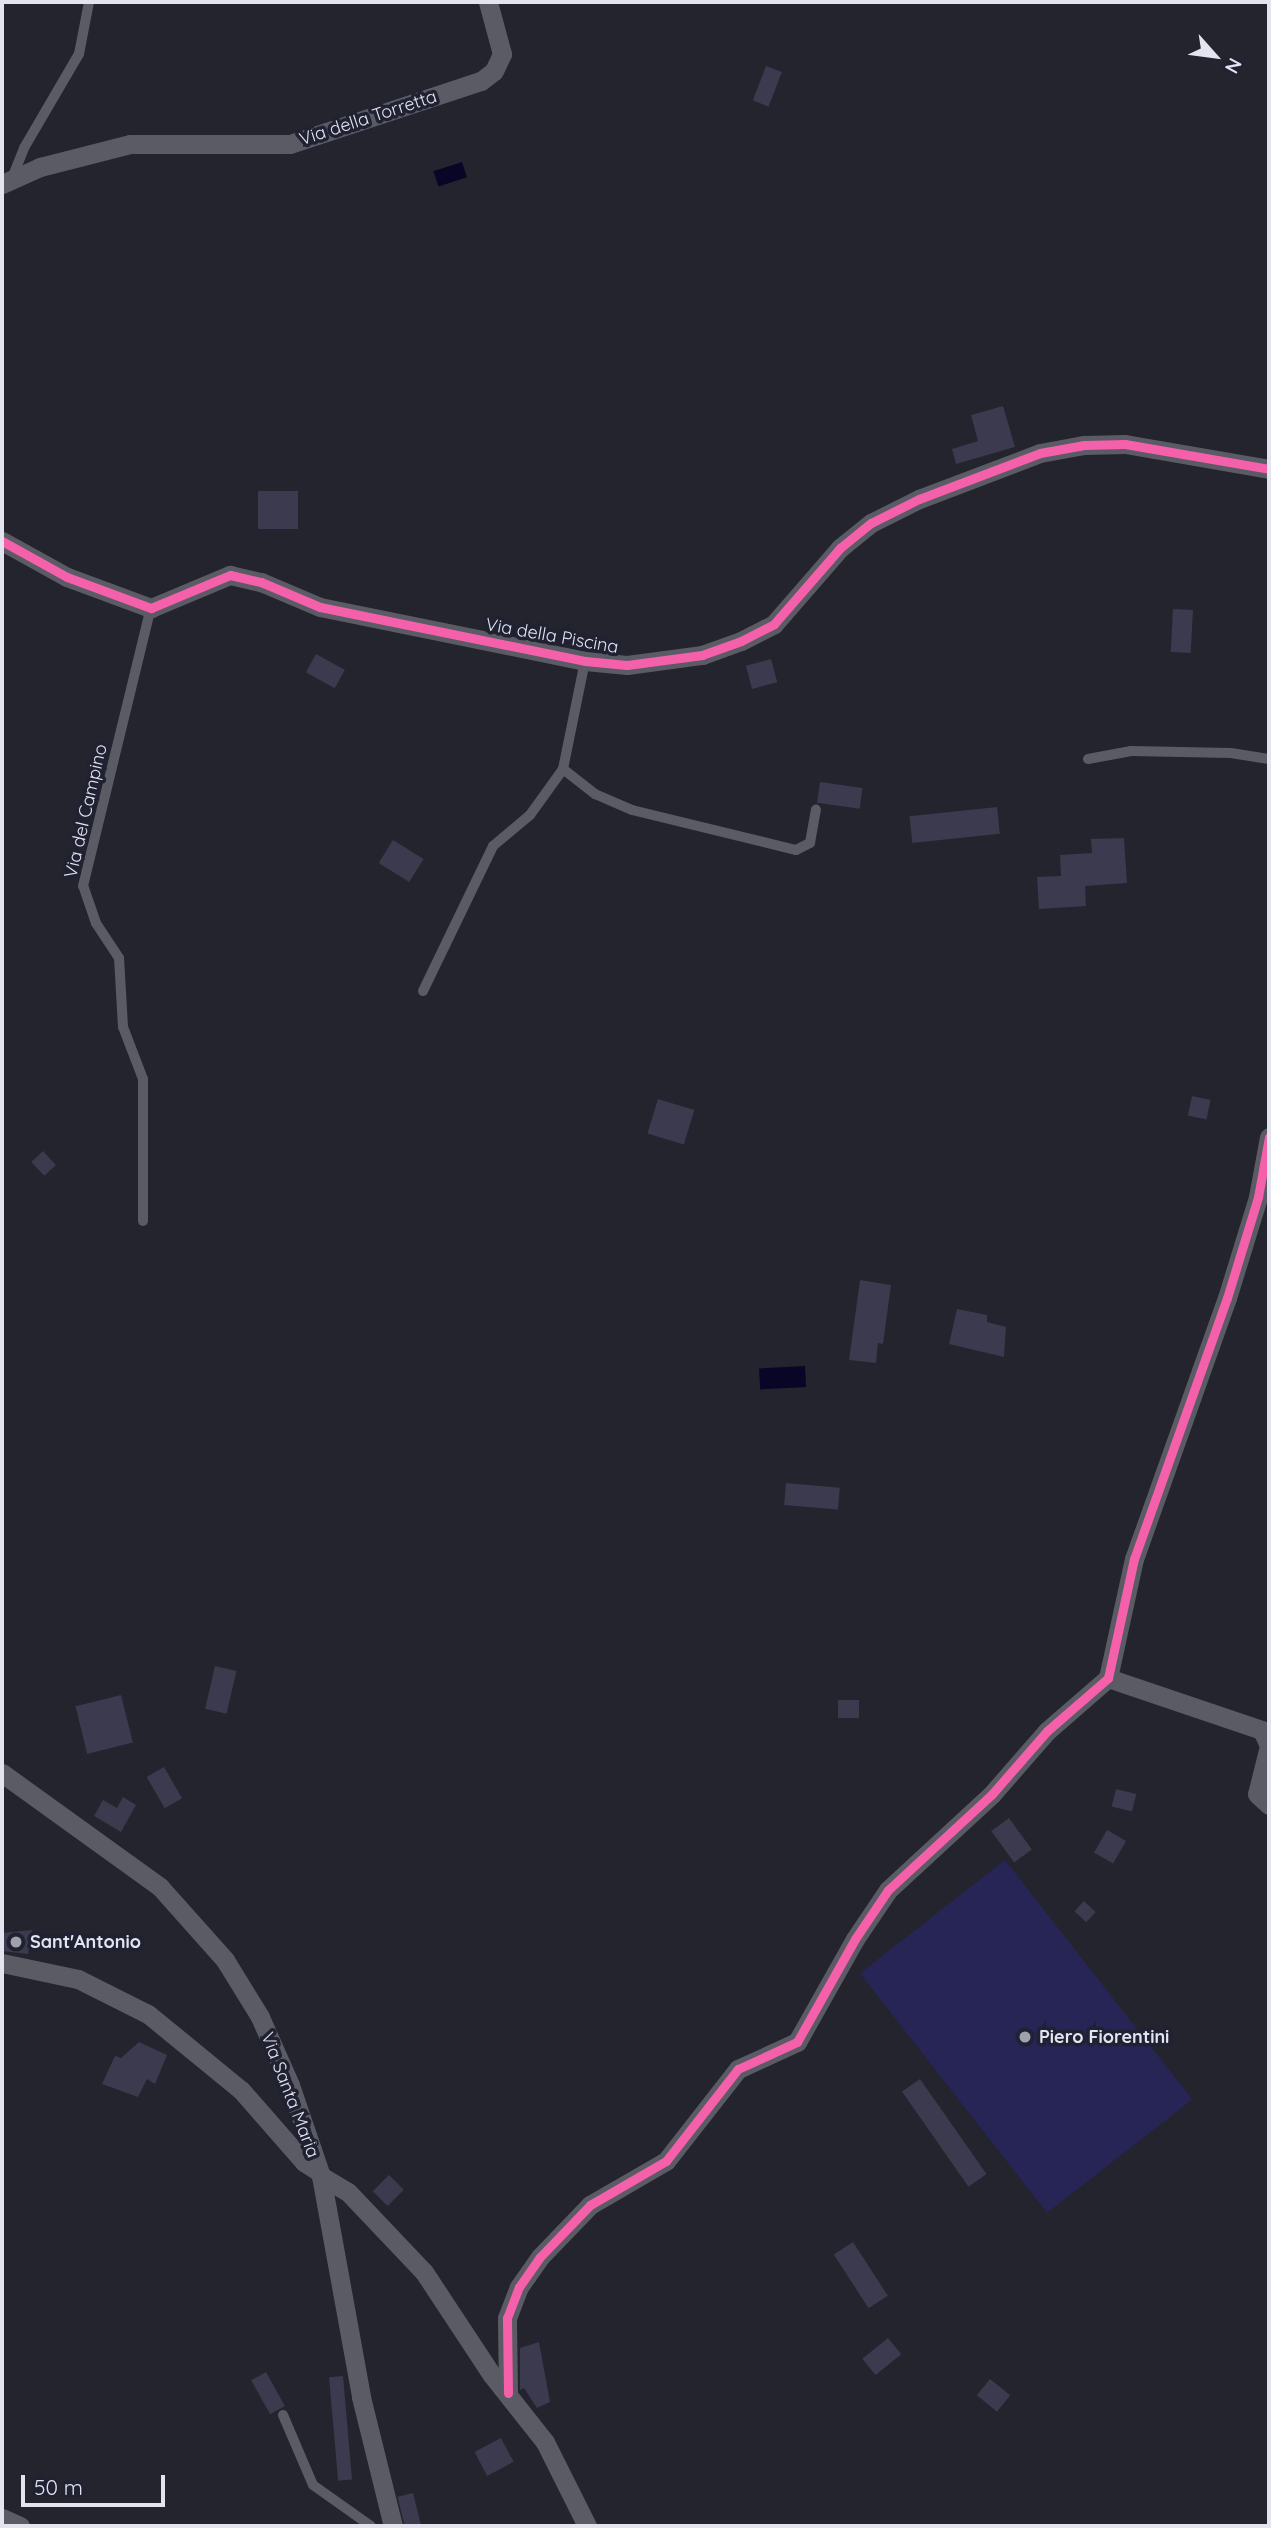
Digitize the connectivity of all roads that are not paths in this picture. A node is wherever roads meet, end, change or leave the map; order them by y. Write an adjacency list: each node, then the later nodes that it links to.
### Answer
1 (89, 2): 3 (lane)
2 (488, 2): 3 (street, Via della Torretta)
3 (7, 181)
4 (1269, 469): 7 (street, Via della Piscina)
5 (2, 541): 6 (street)
6 (151, 608): 7 (street, Via della Piscina); 14 (lane, Via del Campino)
7 (585, 661): 10 (lane)
8 (1088, 759): 9 (lane)
9 (1269, 760)
10 (563, 769): 11 (lane); 12 (lane)
11 (816, 810)
12 (423, 991)
13 (1269, 1137): 15 (street)
14 (143, 1221)
15 (1108, 1678): 16 (street); 21 (street)
16 (1268, 1737): 18 (street)
17 (2, 1773): 20 (street, Via Santa Maria)
18 (1269, 1805)
19 (2, 1963): 20 (street)
20 (319, 2173): 21 (street); 26 (street, Via Santa Maria)
21 (508, 2393): 27 (street)
22 (284, 2415): 25 (lane)
23 (2, 2518): 24 (street)
24 (20, 2526)
25 (372, 2526)
26 (393, 2526)
27 (587, 2526)

